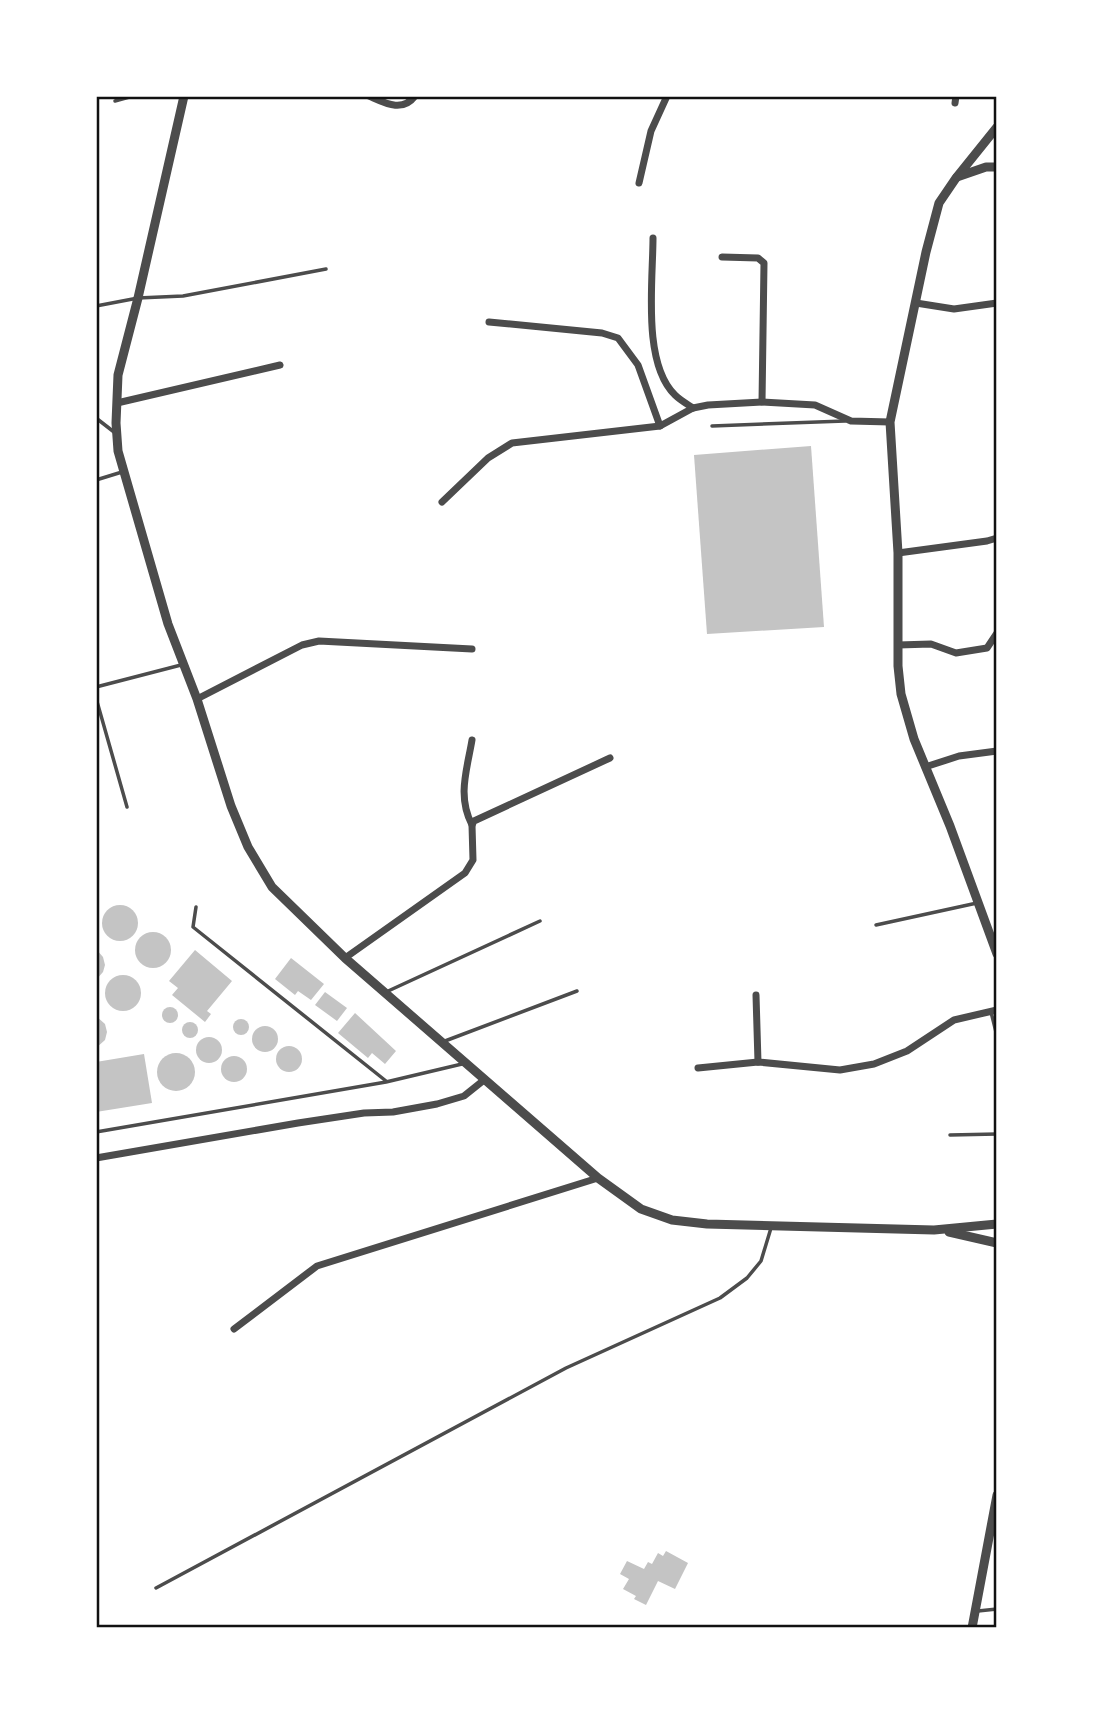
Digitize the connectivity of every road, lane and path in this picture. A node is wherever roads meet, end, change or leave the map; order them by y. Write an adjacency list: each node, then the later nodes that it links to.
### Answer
1 (133, 96): 6 (lane)
2 (184, 96): 16 (street)
3 (369, 96): 4 (street)
4 (415, 96)
5 (667, 96): 12 (street)
6 (115, 101)
7 (997, 127): 8 (street)
8 (988, 139): 9 (street); 11 (street)
9 (997, 145)
10 (997, 167): 11 (street)
11 (956, 178): 17 (street)
12 (639, 183)
13 (653, 238): 24 (street)
14 (722, 257): 23 (street)
15 (326, 269): 16 (lane)
16 (138, 298): 19 (lane); 22 (street)
17 (916, 303): 18 (street); 27 (street)
18 (997, 303)
19 (96, 306)
20 (489, 322): 28 (street)
21 (280, 365): 22 (street)
22 (117, 402): 30 (street)
23 (762, 402): 24 (street); 26 (street)
24 (693, 408): 28 (street)
25 (96, 418): 30 (lane)
26 (850, 421): 27 (street); 29 (lane)
27 (890, 422): 35 (street)
28 (660, 426): 33 (street)
29 (712, 426)
30 (116, 433): 31 (street)
31 (122, 472): 32 (lane); 39 (street)
32 (96, 480)
33 (442, 502)
34 (997, 538): 35 (street)
35 (898, 553): 37 (street)
36 (997, 633): 37 (street)
37 (898, 645): 46 (street)
38 (472, 649): 42 (street)
39 (183, 665): 40 (lane); 42 (street)
40 (96, 687)
41 (96, 698): 47 (lane)
42 (197, 699): 54 (street)
43 (472, 740): 48 (street)
44 (997, 751): 46 (street)
45 (610, 758): 48 (street)
46 (925, 767): 49 (street)
47 (127, 807)
48 (472, 825): 54 (street)
49 (979, 902): 52 (lane); 53 (street)
50 (196, 906): 65 (lane)
51 (540, 921): 56 (lane)
52 (876, 925)
53 (997, 954)
54 (345, 958): 56 (street)
55 (577, 991): 60 (lane)
56 (384, 993): 60 (street)
57 (756, 995): 61 (street)
58 (994, 1011): 59 (lane); 61 (street)
59 (997, 1036)
60 (443, 1042): 62 (street)
61 (758, 1062): 63 (street)
62 (465, 1063): 64 (street); 65 (lane)
63 (698, 1069)
64 (484, 1080): 69 (street); 70 (street)
65 (386, 1082): 66 (lane)
66 (96, 1132)
67 (997, 1134): 68 (lane)
68 (950, 1135)
69 (96, 1158)
70 (598, 1178): 72 (street); 75 (street)
71 (997, 1224): 73 (street)
72 (771, 1226): 73 (street); 77 (lane)
73 (934, 1230): 74 (street)
74 (997, 1243)
75 (234, 1328)
76 (997, 1495): 79 (street)
77 (156, 1588)
78 (997, 1609): 79 (lane)
79 (975, 1612): 80 (street)
80 (972, 1628)

